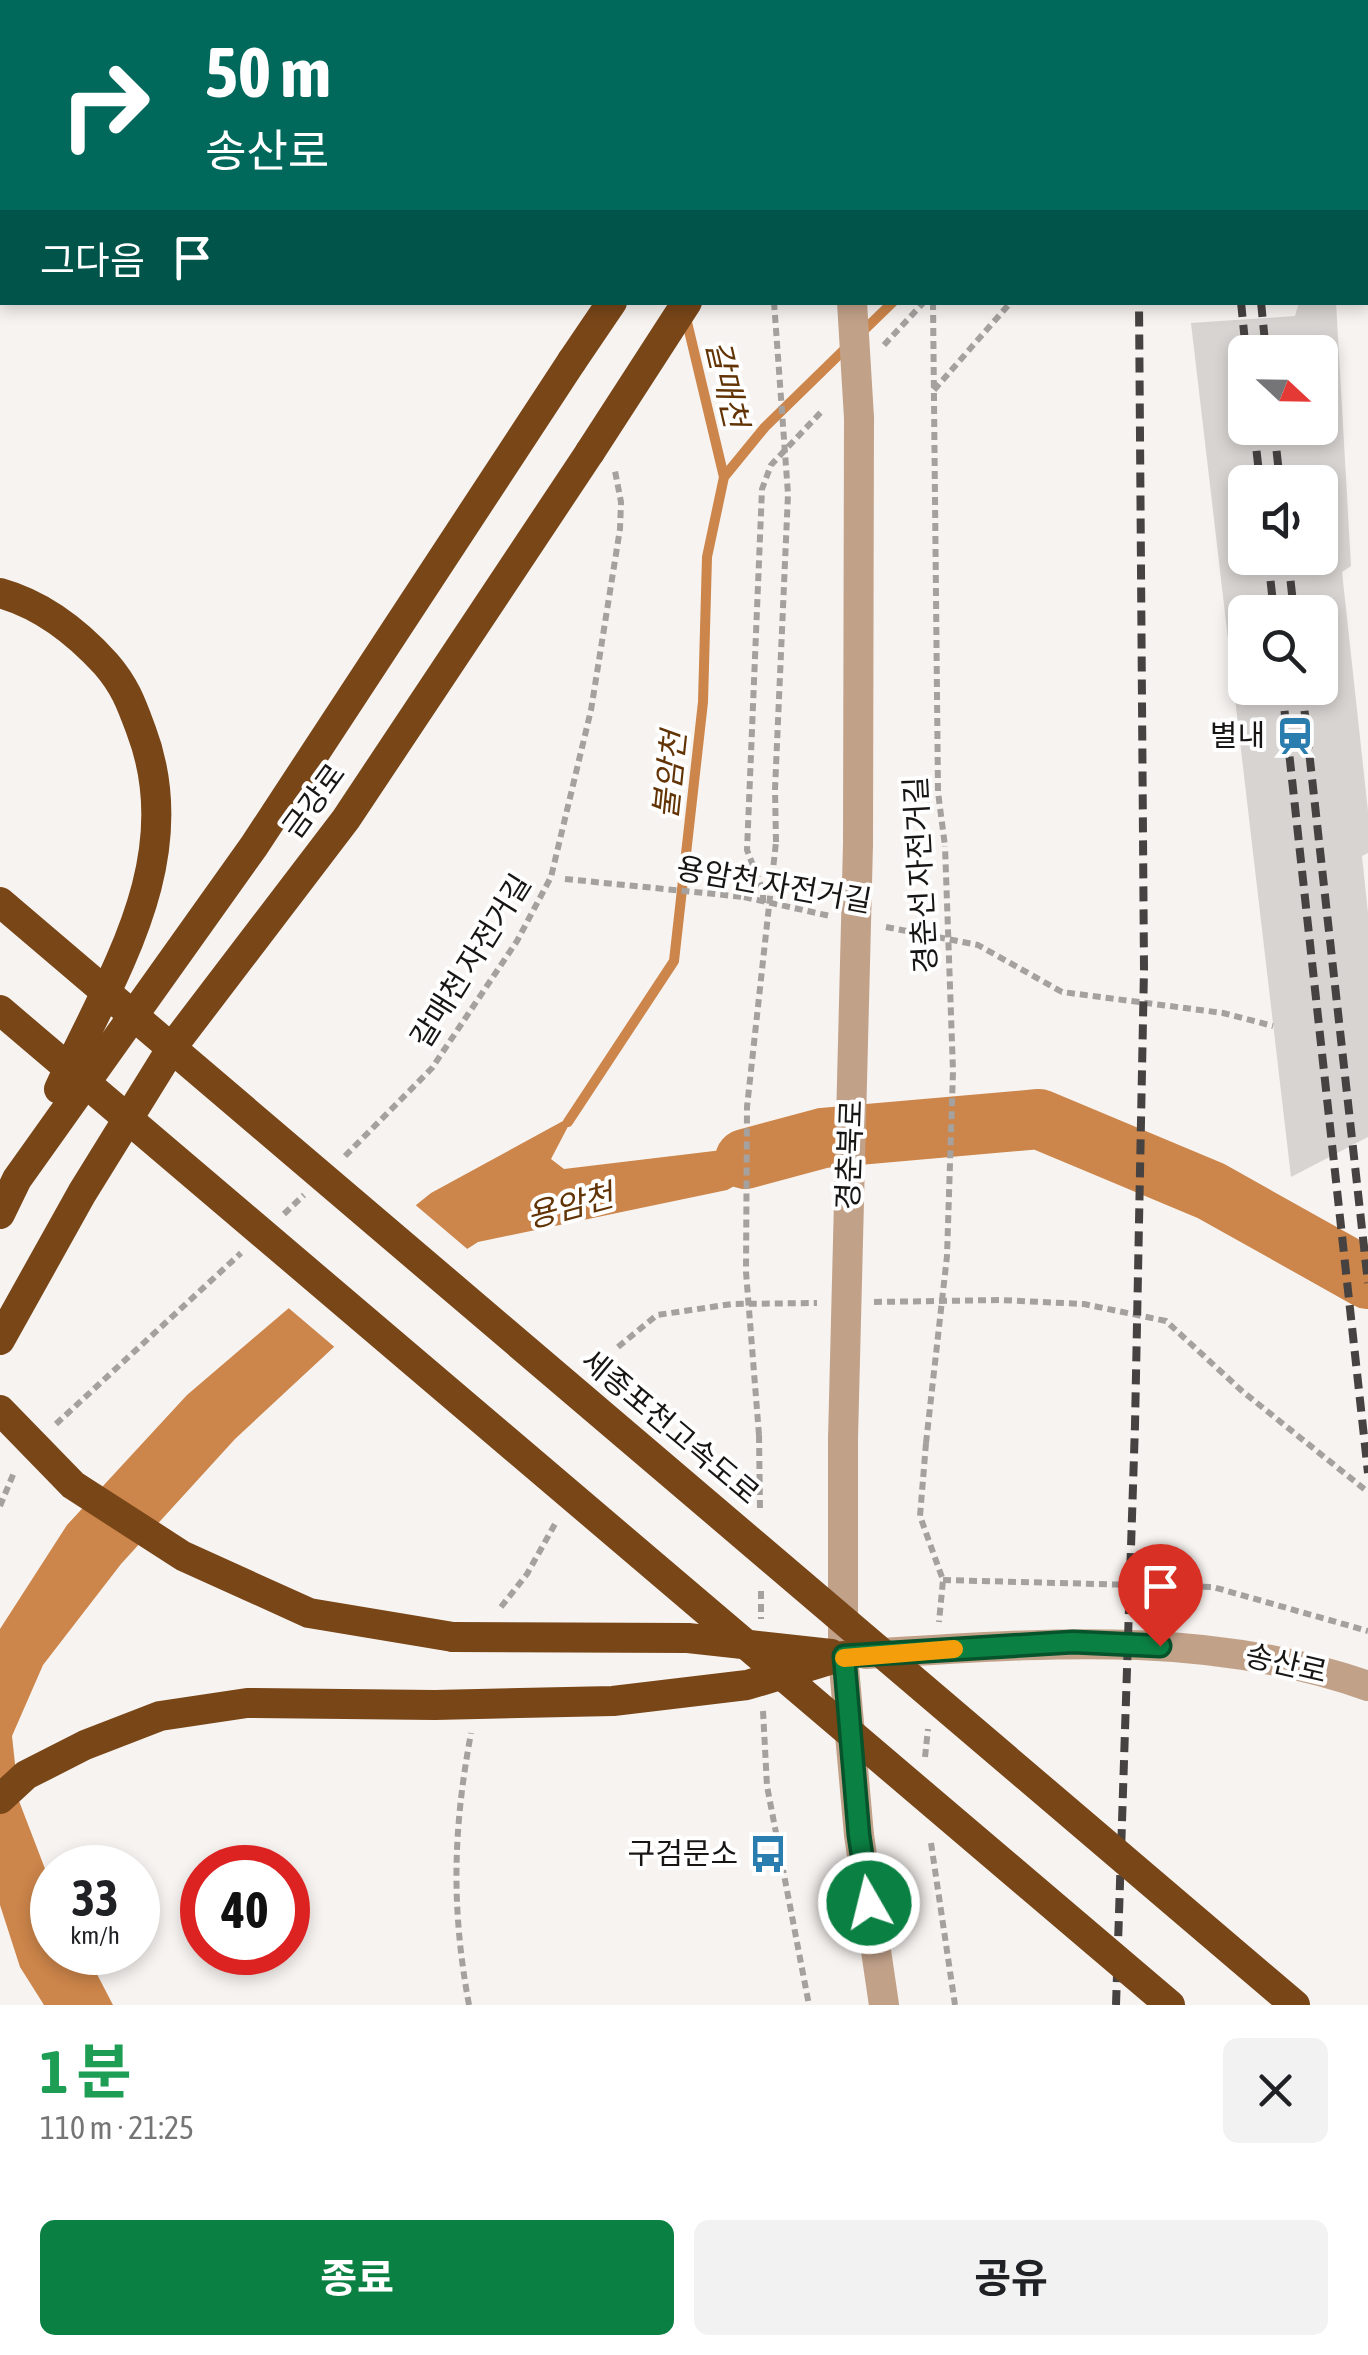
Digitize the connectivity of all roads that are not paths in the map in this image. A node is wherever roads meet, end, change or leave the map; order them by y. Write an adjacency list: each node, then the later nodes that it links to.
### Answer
1 (610, 305): 7 (highway, 금강로, bridge)
2 (685, 305): 9 (highway, 금강로, bridge)
3 (852, 305): 11 (street, 경춘북로, bridge)
4 (0, 594): 7 (highway)
5 (0, 902): 16 (highway, 세종포천고속도로, bridge)
6 (0, 1010): 15 (highway, bridge)
7 (17, 1180): 8 (highway, 금강로)
8 (0, 1214)
9 (0, 1340)
10 (0, 1410): 11 (highway, bridge)
11 (844, 1656): 12 (street, 송산로); 13 (highway); 14 (street, 경춘북로)
12 (1368, 1686)
13 (0, 1799)
14 (884, 2005)
15 (1170, 2005)
16 (1295, 2005)

